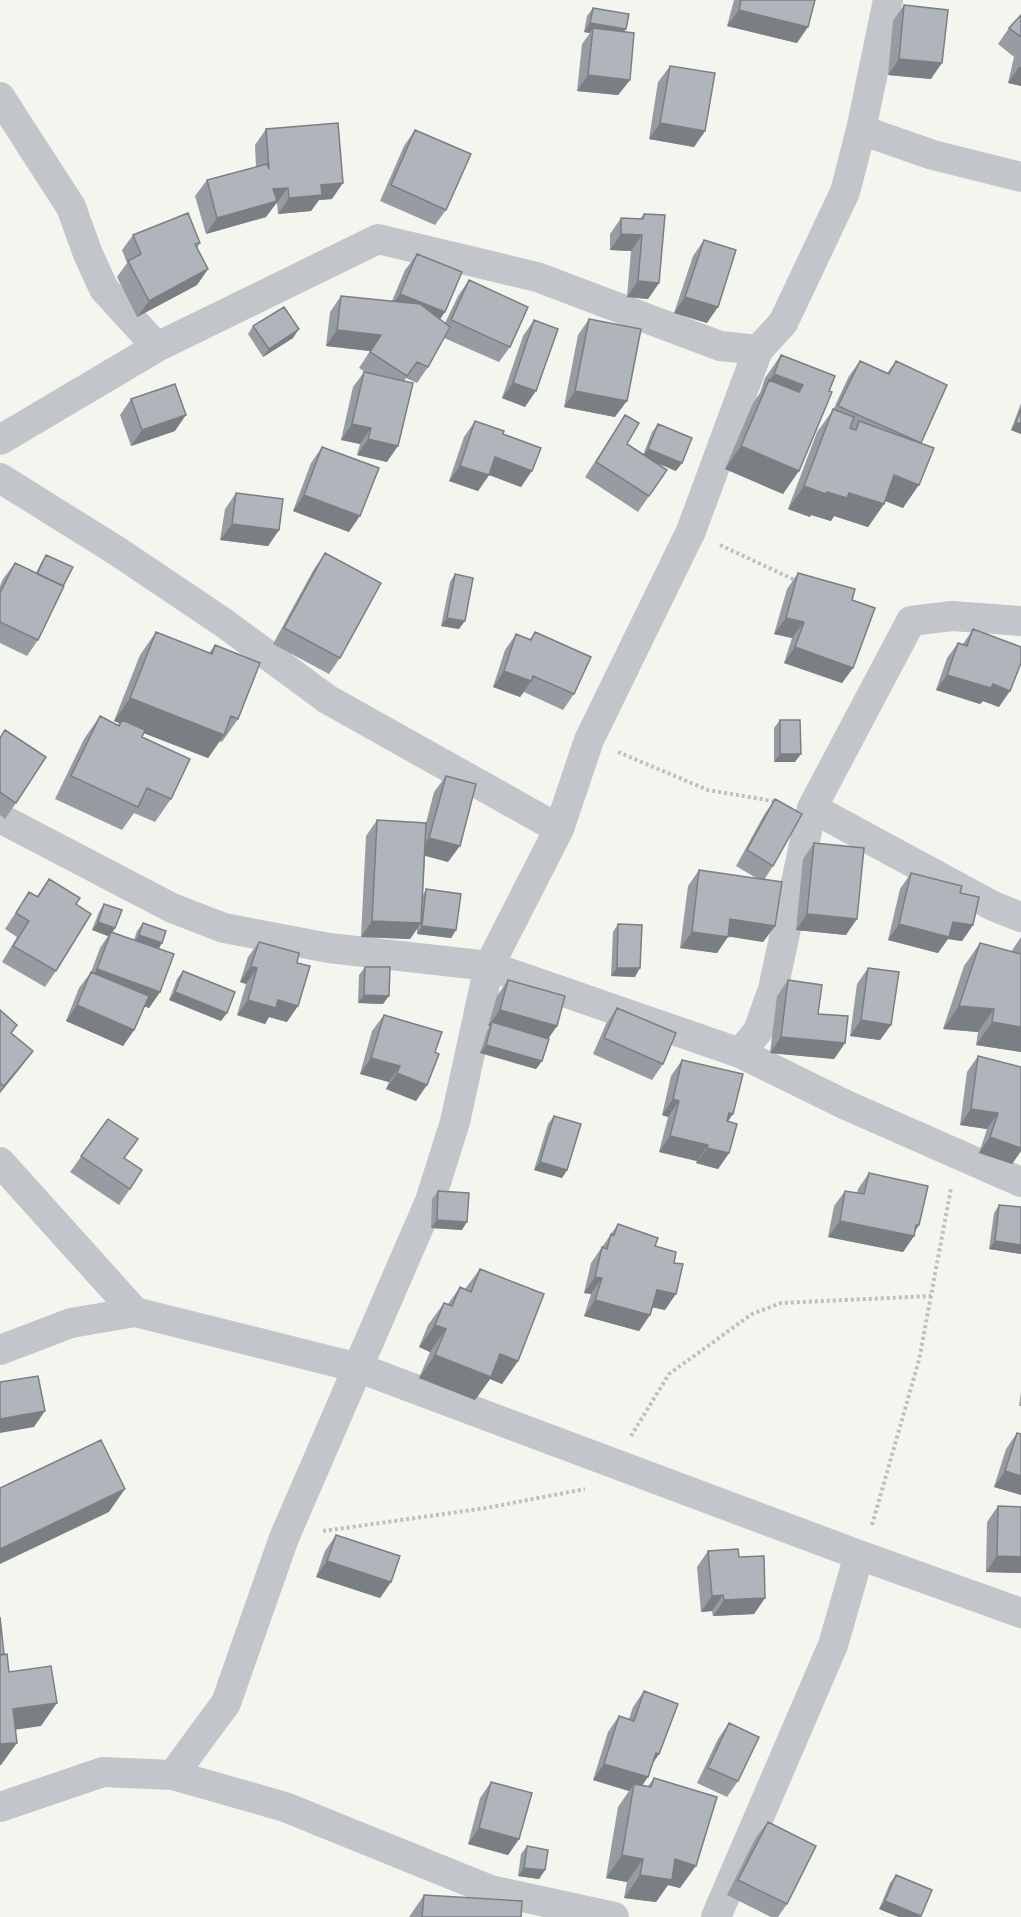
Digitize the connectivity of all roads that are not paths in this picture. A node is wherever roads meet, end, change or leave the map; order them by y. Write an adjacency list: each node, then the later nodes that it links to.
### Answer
1 (888, 0): 3 (street)
2 (0, 97): 5 (street)
3 (861, 130): 4 (street); 6 (street)
4 (1021, 177)
5 (157, 347): 6 (street); 7 (street)
6 (758, 350): 12 (street)
7 (0, 440)
8 (0, 478): 12 (street)
9 (1021, 621): 10 (street)
10 (812, 808): 13 (street); 15 (street)
11 (0, 818): 14 (street)
12 (559, 829): 14 (street)
13 (1021, 917)
14 (489, 966): 15 (street); 20 (street)
15 (740, 1053): 17 (street)
16 (0, 1162): 18 (street)
17 (1021, 1182)
18 (135, 1312): 19 (street); 20 (street)
19 (0, 1350)
20 (359, 1368): 21 (street); 23 (street)
21 (859, 1555): 22 (street); 26 (street)
22 (1021, 1613)
23 (173, 1775): 24 (street); 25 (street)
24 (0, 1807)
25 (614, 1917)
26 (716, 1917)

